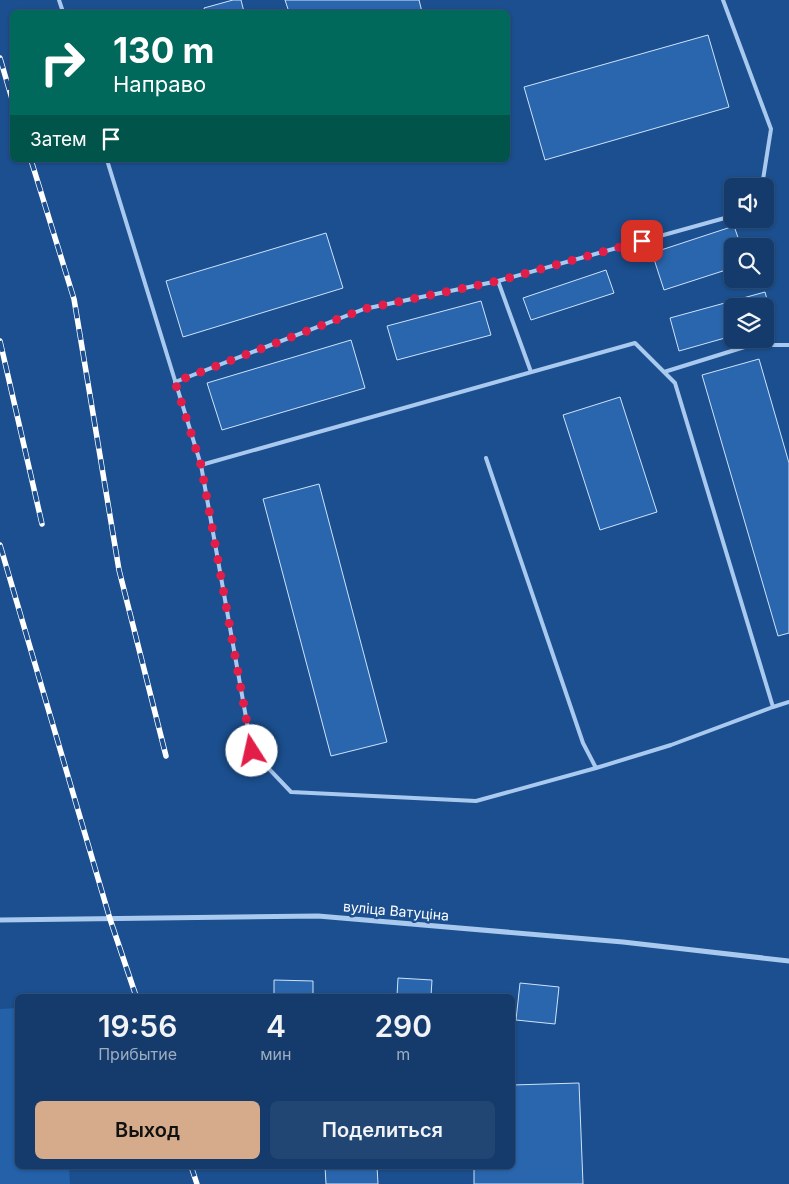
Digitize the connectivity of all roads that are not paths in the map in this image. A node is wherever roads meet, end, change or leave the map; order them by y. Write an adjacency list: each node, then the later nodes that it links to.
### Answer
1 (723, 0): 3 (lane)
2 (108, 162): 9 (lane)
3 (763, 178)
4 (724, 218): 5 (lane)
5 (498, 281): 7 (lane); 9 (lane)
6 (789, 345): 8 (lane)
7 (531, 372): 8 (lane); 11 (lane)
8 (664, 372): 13 (lane)
9 (175, 382): 11 (lane)
10 (486, 458): 14 (lane)
11 (201, 465): 14 (lane)
12 (789, 702): 13 (lane)
13 (773, 707): 14 (lane)
14 (596, 768)
15 (0, 920): 16 (street, вуліца Ватуціна)
16 (789, 961)

